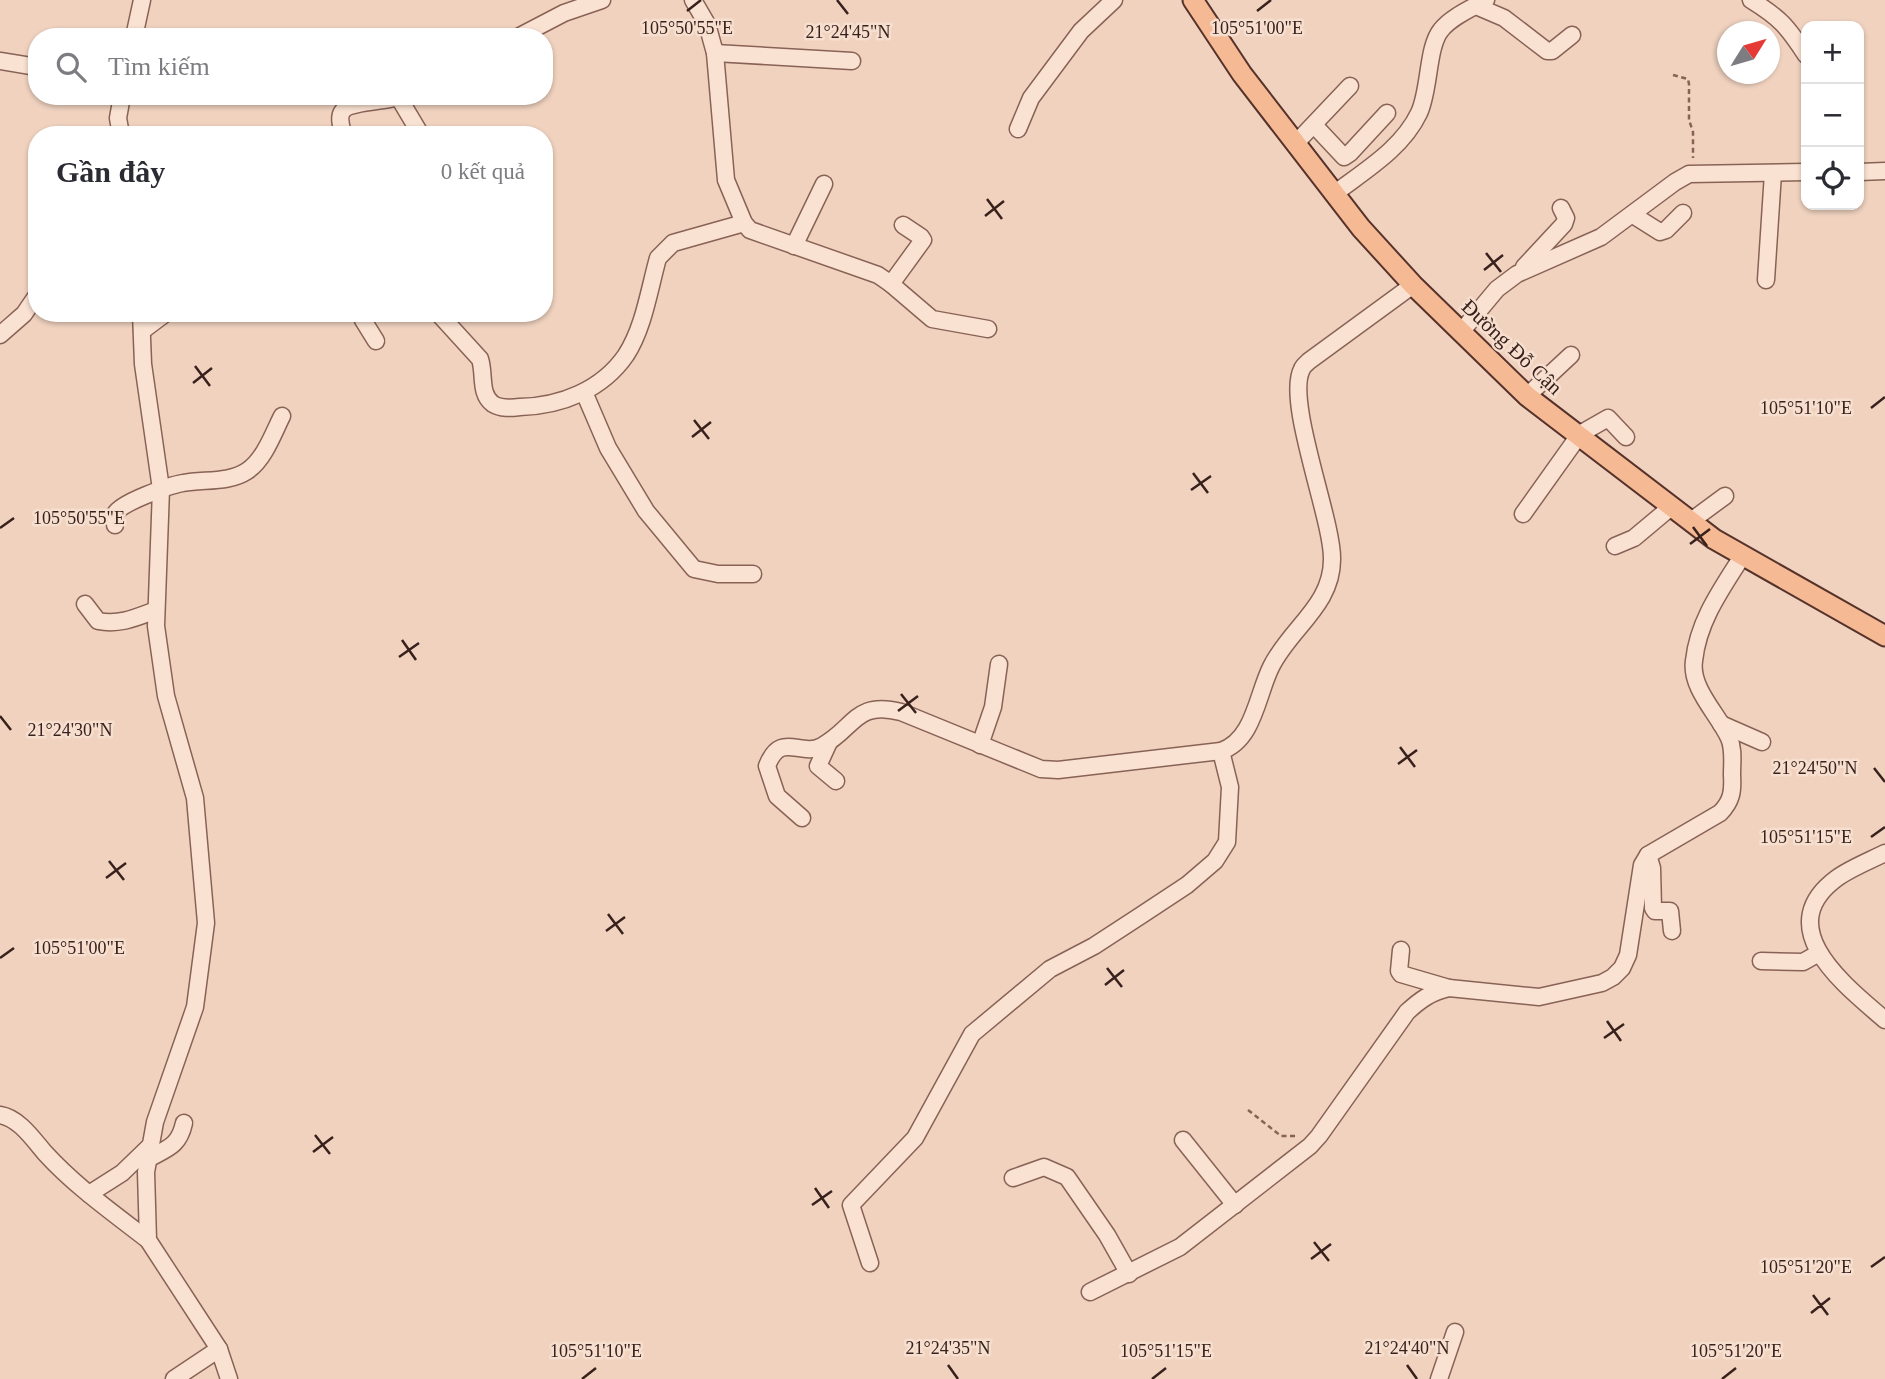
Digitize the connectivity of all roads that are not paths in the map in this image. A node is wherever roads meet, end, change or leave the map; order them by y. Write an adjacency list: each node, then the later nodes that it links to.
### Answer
1 (142, 0): 8 (street)
2 (602, 0): 9 (street)
3 (693, 0): 12 (street)
4 (1114, 0): 25 (street)
5 (1192, 0): 26 (main road, Đường Đỗ Cận)
6 (1751, 0): 11 (street)
7 (1481, 3): 10 (street); 32 (street)
8 (136, 28)
9 (536, 28)
10 (1572, 35)
11 (1801, 47)
12 (715, 53): 14 (street); 36 (street)
13 (0, 61): 15 (street)
14 (852, 61)
15 (28, 66)
16 (1350, 86): 21 (street)
17 (120, 105): 22 (street)
18 (349, 105): 23 (street)
19 (405, 105): 24 (street)
20 (1387, 113): 21 (street)
21 (1314, 125): 26 (street)
22 (119, 126)
23 (342, 126)
24 (416, 126)
25 (1018, 129)
26 (1295, 144): 32 (main road, Đường Đỗ Cận)
27 (1885, 171): 29 (street)
28 (1801, 172): 30 (street)
29 (1864, 172)
30 (1773, 173): 35 (street); 40 (street)
31 (824, 184): 38 (street)
32 (1334, 194): 42 (main road, Đường Đỗ Cận)
33 (1561, 208): 39 (street)
34 (1683, 213): 35 (street)
35 (1633, 215): 39 (street)
36 (744, 223): 38 (street); 54 (street)
37 (903, 225): 41 (street)
38 (794, 246): 41 (street)
39 (1517, 274): 51 (street)
40 (1766, 280)
41 (891, 284): 49 (street)
42 (1413, 285): 51 (main road, Đường Đỗ Cận); 76 (street)
43 (28, 308): 48 (street)
44 (142, 322): 50 (street)
45 (154, 322): 50 (street)
46 (365, 322): 52 (street)
47 (446, 322): 54 (street)
48 (3, 327)
49 (988, 329)
50 (142, 331): 59 (street)
51 (1461, 332): 55 (main road, Đường Đỗ Cận)
52 (376, 341)
53 (1571, 355): 55 (street)
54 (584, 392): 67 (street)
55 (1527, 396): 57 (main road, Đường Đỗ Cận)
56 (282, 416): 59 (street)
57 (1580, 435): 58 (street); 61 (main road, Đường Đỗ Cận); 62 (street)
58 (1626, 437)
59 (161, 489): 64 (street); 69 (street)
60 (1725, 496): 63 (street)
61 (1671, 507): 63 (main road, Đường Đỗ Cận); 65 (street)
62 (1523, 514)
63 (1690, 521): 66 (main road, Đường Đỗ Cận)
64 (115, 525)
65 (1615, 546)
66 (1743, 555): 70 (main road, Đường Đỗ Cận); 72 (street)
67 (753, 574)
68 (85, 604): 69 (street)
69 (156, 610): 90 (street)
70 (1885, 636)
71 (999, 664): 75 (street)
72 (1721, 724): 74 (street); 80 (street)
73 (830, 740): 75 (street); 77 (street); 78 (street)
74 (1762, 742)
75 (980, 745): 76 (street)
76 (1221, 751): 95 (street)
77 (836, 781)
78 (802, 818)
79 (1885, 853): 83 (street)
80 (1648, 855): 81 (street); 85 (street)
81 (1672, 931)
82 (1401, 950): 85 (street)
83 (1819, 953): 84 (street); 86 (street)
84 (1761, 961)
85 (1449, 988): 93 (street)
86 (1885, 1020)
87 (0, 1115): 92 (street)
88 (184, 1123): 90 (street)
89 (1184, 1140): 93 (street)
90 (149, 1152): 92 (street); 94 (street)
91 (1013, 1178): 96 (street)
92 (89, 1194): 94 (street)
93 (1235, 1205): 96 (street)
94 (148, 1240): 99 (street)
95 (870, 1263)
96 (1129, 1274): 97 (street)
97 (1090, 1292)
98 (1455, 1332): 102 (street)
99 (219, 1349): 100 (street); 101 (street)
100 (174, 1379)
101 (229, 1379)
102 (1439, 1379)

